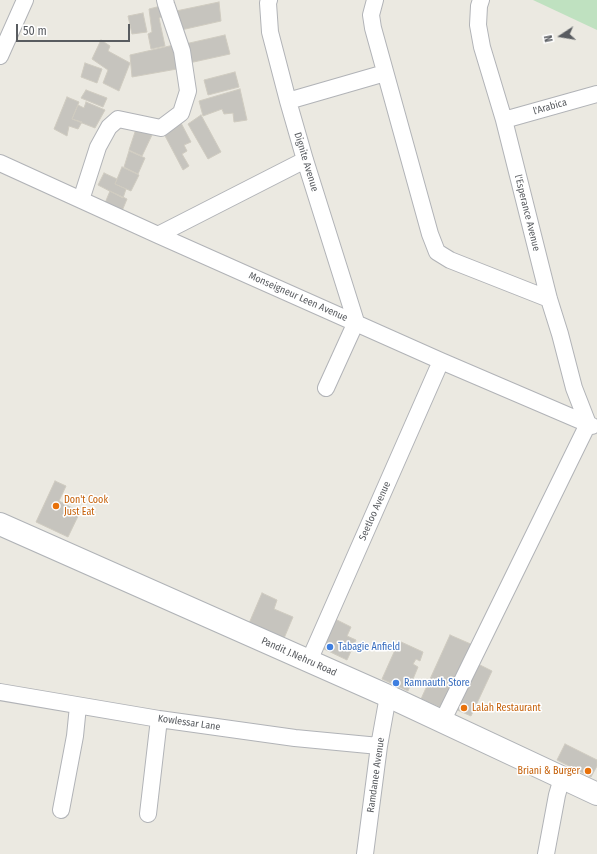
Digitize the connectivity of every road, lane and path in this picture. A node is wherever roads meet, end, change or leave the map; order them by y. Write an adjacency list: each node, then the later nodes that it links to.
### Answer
1 (25, 0): 6 (street)
2 (166, 0): 13 (street)
3 (269, 0): 9 (street, Dignite Avenue)
4 (375, 0): 7 (street)
5 (481, 0): 10 (street, l'Esperance Avenue)
6 (0, 56)
7 (385, 74): 9 (street); 15 (street)
8 (597, 94): 10 (street, l'Arabica)
9 (288, 101): 11 (street, Dignite Avenue)
10 (504, 120): 15 (street, l'Esperance Avenue)
11 (304, 160): 14 (street); 16 (street, Dignite Avenue)
12 (0, 163): 13 (street, Monseigneur Leen Avenue)
13 (81, 200): 14 (street, Monseigneur Leen Avenue)
14 (158, 235): 16 (street, Monseigneur Leen Avenue)
15 (549, 299): 19 (street, l'Esperance Avenue)
16 (356, 322): 17 (street, Monseigneur Leen Avenue); 18 (street)
17 (441, 361): 19 (street, Monseigneur Leen Avenue); 21 (street, Seetloo Avenue)
18 (326, 388)
19 (592, 426): 26 (street)
20 (0, 524): 21 (street, Pandit J.Nehru Road)
21 (310, 661): 23 (street, Pandit J.Nehru Road)
22 (0, 692): 24 (street, Kowlessar Lane)
23 (388, 696): 26 (street, Pandit J.Nehru Road); 27 (street, Ramdanee Avenue)
24 (78, 706): 25 (street, Kowlessar Lane); 30 (street)
25 (159, 719): 27 (street, Kowlessar Lane); 31 (street)
26 (442, 722): 28 (street, Pandit J.Nehru Road)
27 (380, 746): 32 (street, Ramdanee Avenue)
28 (562, 778): 29 (street, Pandit J.Nehru Road); 33 (street)
29 (597, 794)
30 (61, 810)
31 (148, 814)
32 (365, 854)
33 (546, 854)

